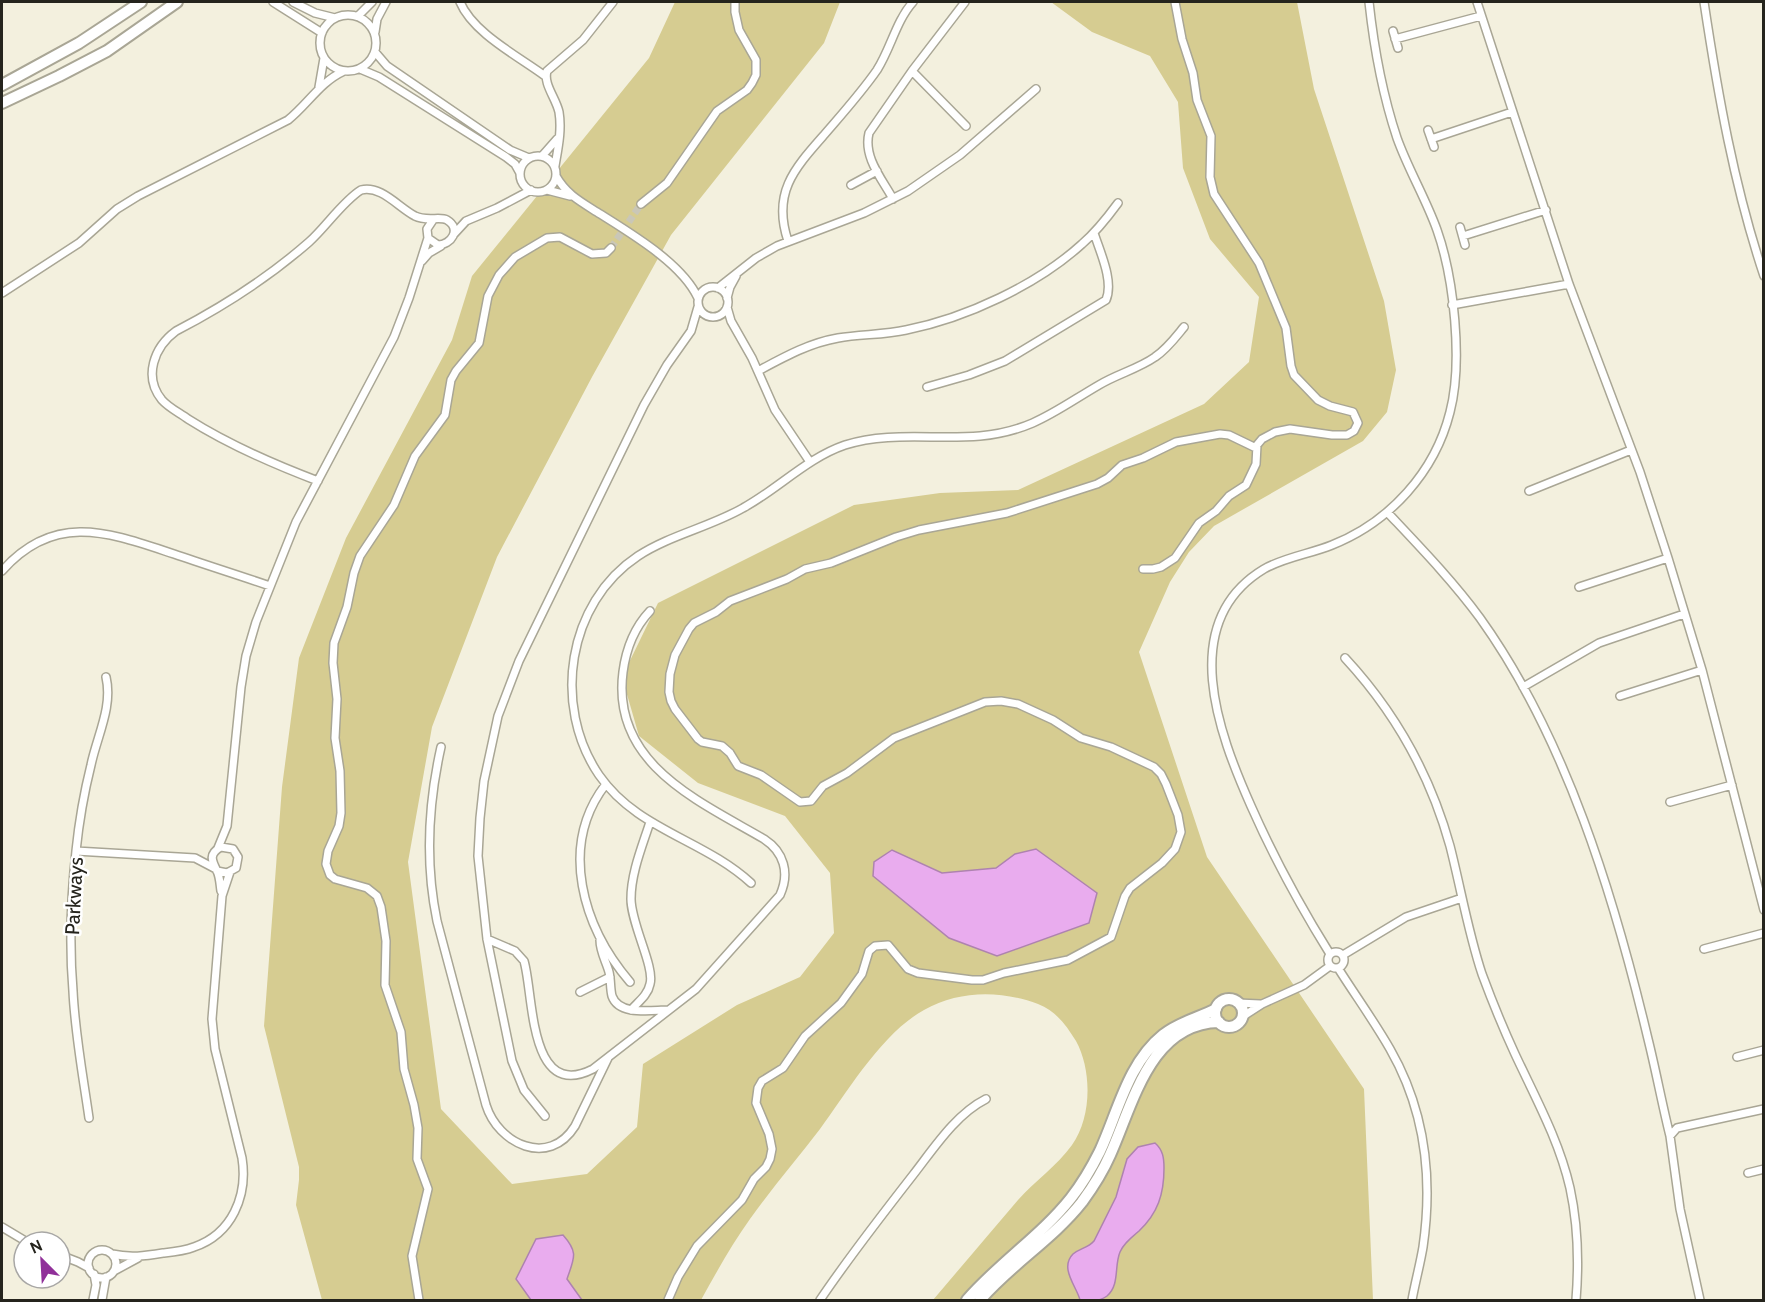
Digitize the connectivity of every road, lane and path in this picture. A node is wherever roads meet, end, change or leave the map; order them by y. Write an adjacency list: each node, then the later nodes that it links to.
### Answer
1 (141, 2): 31 (street)
2 (184, 2): 16 (street)
3 (273, 2): 22 (street)
4 (293, 2): 19 (street)
5 (372, 2): 17 (street)
6 (386, 2): 21 (street)
7 (460, 2): 30 (street)
8 (613, 2): 30 (street)
9 (735, 2): 52 (street)
10 (914, 2): 64 (street)
11 (965, 2): 29 (street)
12 (1175, 2): 87 (street)
13 (1369, 2): 78 (street)
14 (1477, 2): 18 (street)
15 (1704, 2): 70 (street)
16 (174, 3): 34 (street)
17 (358, 16): 19 (street); 21 (street)
18 (1481, 16): 23 (street); 35 (street)
19 (335, 18): 22 (street)
20 (1393, 31): 23 (street)
21 (375, 32): 25 (street)
22 (322, 33): 26 (street)
23 (1395, 39): 24 (street)
24 (1398, 48)
25 (375, 52): 27 (street); 40 (street)
26 (324, 58): 28 (street); 32 (street)
27 (360, 69): 28 (street); 44 (street)
28 (344, 71): 32 (street)
29 (912, 71): 36 (street); 42 (street)
30 (545, 76): 38 (street)
31 (2, 85)
32 (319, 87): 75 (street)
33 (1036, 89): 49 (street)
34 (2, 103)
35 (1512, 112): 37 (street); 53 (street)
36 (966, 126)
37 (1428, 130)
38 (559, 137): 39 (street); 41 (street)
39 (542, 156): 40 (street); 41 (street)
40 (529, 158): 44 (street)
41 (555, 166): 43 (street)
42 (878, 171): 45 (street); 49 (street)
43 (556, 176): 47 (street); 48 (street)
44 (520, 177): 46 (street); 50 (street)
45 (851, 185)
46 (531, 190): 47 (street); 50 (street)
47 (547, 190): 48 (street)
48 (573, 197): 71 (street)
49 (893, 199): 64 (street)
50 (510, 201): 55 (street)
51 (1118, 203): 60 (street)
52 (641, 204)
53 (1546, 210): 62 (street); 72 (street)
54 (414, 215): 56 (street); 59 (street); 90 (street)
55 (471, 219): 57 (street); 61 (street)
56 (433, 220): 57 (street); 59 (street)
57 (447, 220): 61 (street)
58 (1460, 227): 62 (street)
59 (427, 228): 63 (street)
60 (1094, 233): 85 (street); 86 (street)
61 (454, 234): 66 (street)
62 (1463, 236): 65 (street)
63 (428, 238): 66 (street); 68 (street)
64 (789, 241): 69 (street)
65 (1465, 245)
66 (441, 246): 68 (street)
67 (611, 248): 160 (street)
68 (420, 263): 90 (street)
69 (738, 274): 73 (street); 77 (street)
70 (1764, 276)
71 (686, 278): 74 (street); 76 (street)
72 (1569, 284): 78 (street); 88 (street)
73 (718, 288): 74 (street); 77 (street)
74 (707, 289): 76 (street)
75 (2, 293)
76 (698, 298): 79 (street)
77 (727, 298): 80 (street)
78 (1452, 305): 92 (street)
79 (698, 307): 81 (street); 84 (street)
80 (727, 307): 81 (street); 82 (street)
81 (714, 317): 82 (street); 84 (street)
82 (733, 325): 85 (street)
83 (1184, 327): 89 (street)
84 (690, 331): 123 (street)
85 (758, 371): 89 (street)
86 (927, 387)
87 (1256, 448): 94 (street); 161 (street)
88 (1631, 450): 91 (street); 93 (street)
89 (810, 462): 106 (street)
90 (318, 481): 96 (street)
91 (1529, 491)
92 (1387, 512): 103 (street); 125 (street)
93 (1668, 558): 97 (street); 99 (street)
94 (1143, 569)
95 (2, 571): 96 (street)
96 (270, 586): 110 (street)
97 (1579, 587)
98 (650, 610): 136 (street)
99 (1684, 614): 101 (street); 103 (street)
100 (1345, 658): 119 (street)
101 (1702, 670): 104 (street); 107 (street)
102 (106, 677): 113 (street, Parkways)
103 (1523, 687): 146 (street)
104 (1620, 696)
105 (441, 747): 140 (street)
106 (606, 784): 109 (street); 122 (street)
107 (1732, 785): 108 (street); 120 (street)
108 (1670, 802)
109 (650, 822): 117 (street); 135 (street)
110 (227, 826): 111 (street); 112 (street)
111 (216, 849): 112 (street); 114 (street); 115 (street)
112 (233, 849): 116 (street)
113 (76, 850): 114 (street); 145 (street, Parkways)
114 (195, 858): 115 (street)
115 (215, 869): 116 (street); 118 (street)
116 (230, 872): 118 (street)
117 (750, 883)
118 (222, 896): 151 (street)
119 (1462, 898): 126 (street); 166 (street)
120 (1764, 910)
121 (1764, 933): 124 (street)
122 (600, 938): 129 (street); 130 (street)
123 (487, 939): 140 (street); 144 (street)
124 (1704, 949)
125 (1330, 954): 126 (street); 127 (street)
126 (1343, 955): 128 (street)
127 (1330, 966): 128 (street); 133 (street)
128 (1338, 968): 165 (street)
129 (610, 976): 131 (street); 135 (street)
130 (630, 982)
131 (580, 992)
132 (1238, 1003): 133 (street); 134 (street); 137 (street)
133 (1262, 1004): 137 (street)
134 (1216, 1009): 138 (street); 163 (street)
135 (631, 1010): 136 (street)
136 (668, 1010): 140 (street)
137 (1242, 1017): 138 (street)
138 (1219, 1022): 164 (street)
139 (1764, 1050): 141 (street)
140 (610, 1056)
141 (1737, 1057)
142 (986, 1099): 162 (street)
143 (1764, 1109): 146 (street)
144 (545, 1116)
145 (89, 1118)
146 (1670, 1136): 167 (street)
147 (1764, 1169): 148 (street)
148 (1748, 1173)
149 (92, 1254): 150 (street); 152 (street); 154 (street)
150 (112, 1254): 151 (street); 155 (street)
151 (140, 1257): 155 (street)
152 (72, 1259)
153 (72, 1260): 154 (street)
154 (92, 1271): 156 (street); 158 (street)
155 (114, 1271): 156 (street)
156 (106, 1277): 157 (street)
157 (102, 1297): 159 (street)
158 (93, 1300)
159 (106, 1300)
160 (419, 1300)
161 (668, 1300)
162 (820, 1300)
163 (967, 1300)
164 (980, 1300)
165 (1412, 1300)
166 (1576, 1300)
167 (1700, 1300)

